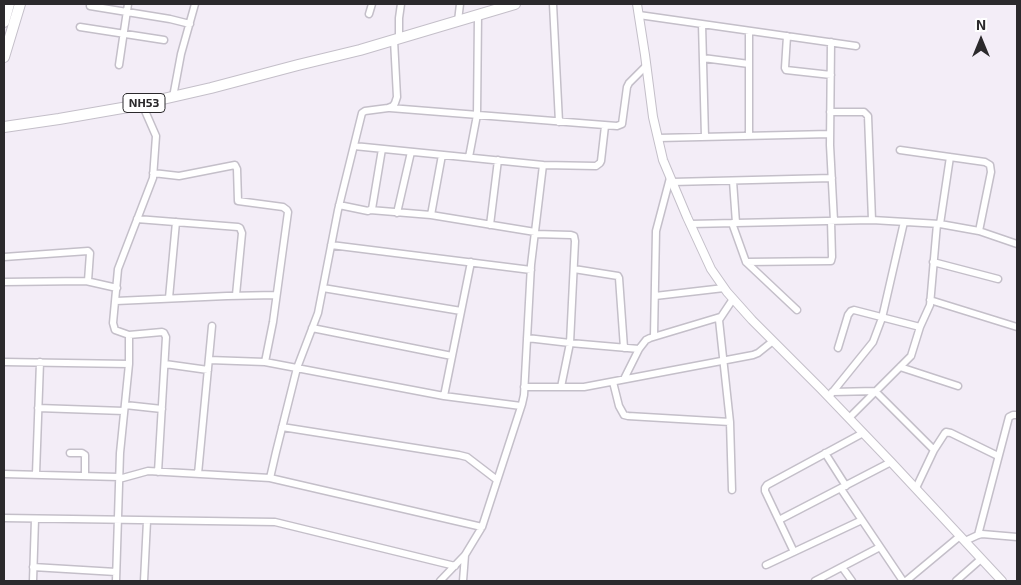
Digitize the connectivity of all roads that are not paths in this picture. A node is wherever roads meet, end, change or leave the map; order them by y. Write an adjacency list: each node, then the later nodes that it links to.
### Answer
1 (9, 4): 16 (main road)
2 (20, 4): 16 (main road)
3 (128, 4): 12 (street)
4 (196, 4): 18 (street)
5 (372, 4): 13 (street)
6 (401, 4): 24 (street)
7 (460, 4): 17 (street)
8 (515, 4): 14 (main road, NH53)
9 (553, 4): 40 (street)
10 (637, 4): 15 (street)
11 (90, 6): 12 (street)
12 (126, 12): 18 (street); 22 (street)
13 (369, 14)
14 (478, 15): 17 (main road, NH53); 39 (street)
15 (639, 16): 19 (street); 33 (street)
16 (7, 18): 26 (main road)
17 (458, 21): 24 (main road, NH53)
18 (190, 24): 35 (street)
19 (702, 24): 21 (street); 30 (street)
20 (80, 28): 22 (street)
21 (749, 31): 23 (street); 31 (street)
22 (123, 34): 25 (street); 32 (street)
23 (787, 36): 27 (street); 34 (street)
24 (397, 39): 35 (main road, NH53); 37 (street)
25 (164, 40)
26 (6, 42): 29 (main road)
27 (831, 42): 28 (street); 34 (street)
28 (856, 46)
29 (4, 56)
30 (703, 58): 31 (street); 45 (street)
31 (749, 64): 44 (street)
32 (119, 65)
33 (646, 66): 41 (street); 46 (street)
34 (831, 75): 38 (street)
35 (173, 97): 36 (main road, NH53)
36 (142, 104): 42 (main road, NH53); 56 (street)
37 (388, 108): 39 (street); 47 (street)
38 (830, 112): 43 (street); 66 (street)
39 (477, 115): 40 (street); 53 (street)
40 (560, 122): 41 (street)
41 (605, 126): 55 (street)
42 (4, 127)
43 (830, 134): 44 (street); 57 (street)
44 (749, 136): 45 (street)
45 (705, 137): 46 (street)
46 (658, 138): 58 (street)
47 (354, 146): 48 (street); 60 (street)
48 (382, 149): 50 (street); 61 (street)
49 (900, 150): 52 (street)
50 (411, 152): 51 (street); 62 (street)
51 (442, 155): 53 (street); 63 (street)
52 (950, 157): 71 (street); 73 (street)
53 (469, 158): 54 (street)
54 (498, 160): 55 (street); 72 (street)
55 (543, 165): 74 (street)
56 (153, 173): 64 (street); 89 (street)
57 (832, 178): 59 (street); 65 (street)
58 (671, 180): 59 (street); 70 (street); 91 (street)
59 (733, 181): 69 (street)
60 (339, 205): 61 (street); 76 (street)
61 (370, 210): 62 (street)
62 (397, 213): 63 (street)
63 (431, 215): 72 (street)
64 (138, 219): 67 (street); 86 (street)
65 (833, 220): 66 (street); 69 (street); 79 (street)
66 (872, 220): 68 (street)
67 (176, 222): 90 (street); 92 (street)
68 (904, 222): 71 (street); 99 (street)
69 (734, 223): 70 (street); 79 (street)
70 (690, 224): 88 (street)
71 (938, 224): 73 (street); 80 (street)
72 (490, 225): 74 (street)
73 (979, 231): 75 (street)
74 (535, 233): 81 (street); 82 (street)
75 (1017, 244)
76 (331, 245): 78 (street); 87 (street)
77 (4, 257): 84 (street)
78 (471, 262): 82 (street); 97 (street)
79 (746, 262): 96 (street)
80 (933, 262): 83 (street); 94 (street)
81 (574, 269): 108 (street); 109 (street)
82 (531, 270): 106 (street)
83 (998, 279)
84 (88, 281): 85 (street); 86 (street)
85 (4, 282)
86 (117, 288): 95 (street)
87 (323, 288): 97 (street); 103 (street)
88 (724, 288): 91 (street); 93 (street)
89 (276, 294): 90 (street); 117 (street)
90 (236, 295): 92 (street)
91 (655, 296): 105 (street)
92 (169, 298): 95 (street)
93 (733, 299): 98 (street); 107 (street)
94 (930, 300): 101 (street); 102 (street)
95 (116, 301): 104 (street)
96 (798, 310)
97 (461, 311): 112 (street)
98 (720, 317): 105 (street); 114 (street)
99 (882, 318): 101 (street); 110 (street); 129 (street)
100 (212, 326): 113 (street)
101 (920, 327): 121 (street)
102 (1017, 327)
103 (312, 328): 112 (street); 120 (street)
104 (129, 335): 118 (street); 119 (street)
105 (654, 336): 111 (street)
106 (527, 338): 108 (street); 126 (street)
107 (773, 341): 114 (street); 129 (street)
108 (570, 343): 109 (street); 127 (street)
109 (624, 348): 111 (street)
110 (838, 348)
111 (639, 349): 123 (street)
112 (452, 356): 130 (street)
113 (209, 360): 117 (street); 122 (street)
114 (724, 361): 123 (street); 137 (street)
115 (4, 362): 116 (street)
116 (40, 362): 118 (street); 132 (street)
117 (265, 362): 120 (street)
118 (129, 364): 133 (street)
119 (165, 364): 122 (street); 134 (street)
120 (298, 368): 130 (street); 138 (street)
121 (900, 368): 125 (street); 128 (street)
122 (208, 370): 148 (street)
123 (624, 379): 124 (street)
124 (613, 382): 127 (street); 137 (street)
125 (958, 386)
126 (524, 387): 127 (street); 131 (street)
127 (561, 387)
128 (876, 391): 129 (street); 136 (street); 140 (street)
129 (830, 395): 136 (street)
130 (444, 396): 131 (street)
131 (521, 406): 152 (street)
132 (38, 408): 133 (street); 147 (street)
133 (125, 408): 134 (street); 150 (street)
134 (162, 409): 145 (street)
135 (1017, 415): 143 (street)
136 (849, 418): 139 (street)
137 (730, 422): 155 (street)
138 (282, 428): 151 (street); 152 (street)
139 (863, 433): 142 (street); 144 (street)
140 (934, 450): 143 (street); 154 (street)
141 (70, 453): 149 (street)
142 (825, 453): 153 (street); 158 (street)
143 (998, 456): 163 (street)
144 (891, 462): 153 (street); 154 (street)
145 (158, 472): 148 (street); 150 (street)
146 (4, 474): 147 (street)
147 (36, 474): 149 (street)
148 (198, 474): 151 (street)
149 (85, 476): 150 (street)
150 (119, 478): 160 (street)
151 (270, 478): 162 (street)
152 (497, 480): 162 (street)
153 (843, 487): 158 (street); 159 (street)
154 (916, 488): 165 (street)
155 (732, 490)
156 (4, 518): 157 (street)
157 (35, 519): 160 (street); 172 (street)
158 (779, 520): 167 (street)
159 (862, 520): 166 (street); 167 (street)
160 (118, 521): 161 (street); 174 (street)
161 (147, 521): 171 (street); 177 (street)
162 (482, 527): 168 (street)
163 (978, 535): 164 (street); 165 (street)
164 (1017, 537)
165 (962, 539): 169 (street); 182 (street)
166 (880, 547): 173 (street); 182 (street)
167 (794, 552): 170 (street)
168 (465, 555): 171 (street); 179 (street)
169 (981, 559): 183 (street); 184 (street)
170 (766, 565)
171 (455, 566): 178 (street)
172 (33, 567): 174 (street); 175 (street)
173 (842, 567): 180 (street); 181 (street)
174 (116, 572): 176 (street)
175 (33, 581)
176 (116, 581)
177 (144, 581)
178 (440, 581)
179 (463, 581)
180 (815, 581)
181 (852, 581)
182 (905, 581)
183 (956, 581)
184 (1002, 581)

